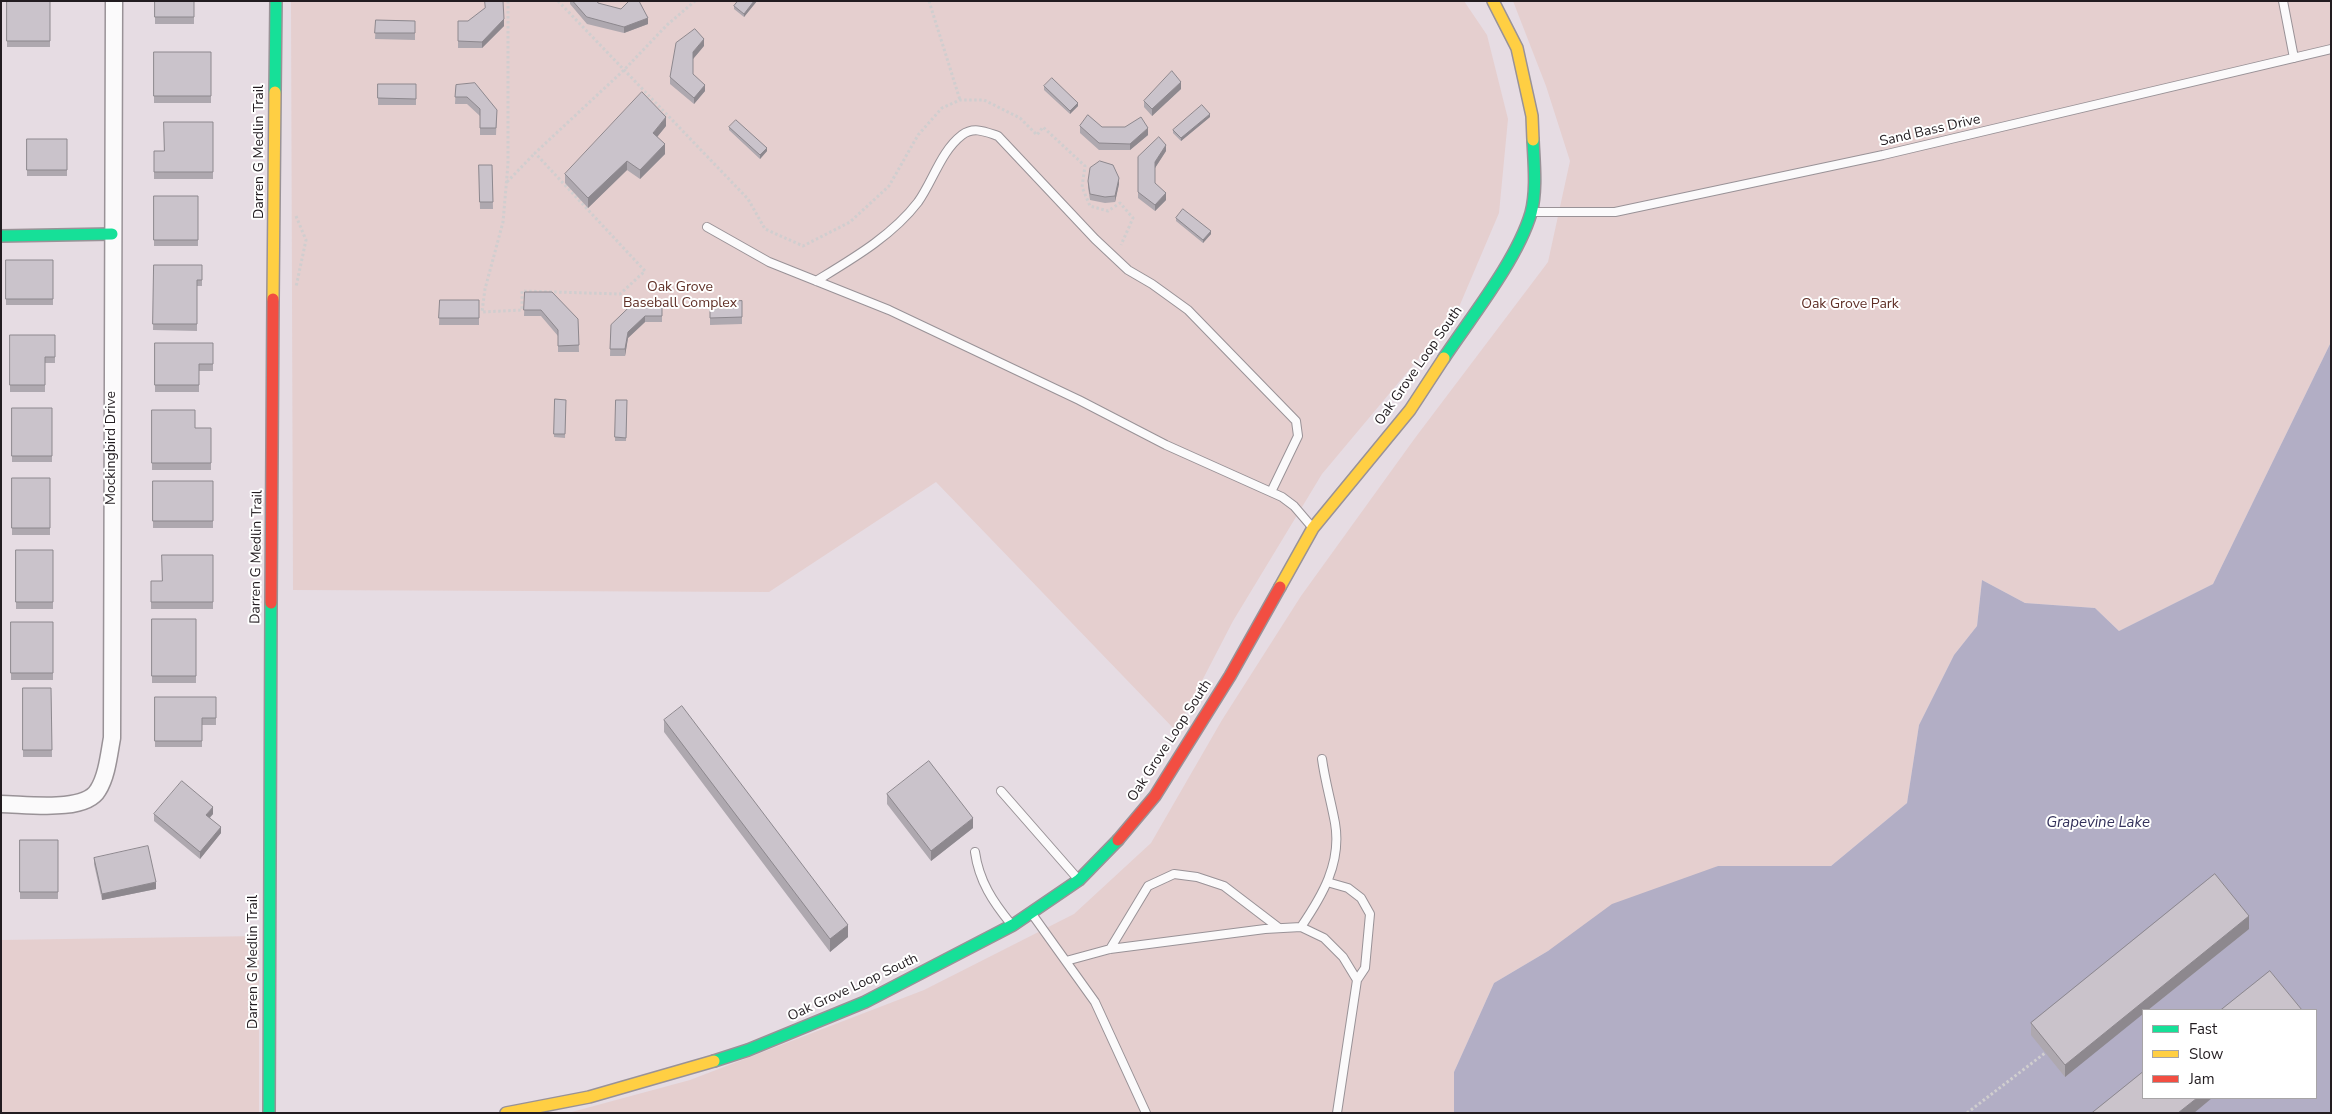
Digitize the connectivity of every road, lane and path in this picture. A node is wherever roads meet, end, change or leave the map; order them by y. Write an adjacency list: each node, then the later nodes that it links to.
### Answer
1 (114, 1): 17 (street, Mockingbird Drive)
2 (276, 1): 37 (street, Darren G Medlin Trail)
3 (508, 1): 14 (path)
4 (558, 1): 11 (path)
5 (695, 1): 11 (path)
6 (928, 1): 12 (path)
7 (1493, 1): 15 (street, Oak Grove Loop South)
8 (2283, 1): 10 (lane)
9 (2331, 49): 10 (lane, Sand Bass Drive)
10 (2294, 58): 15 (lane, Sand Bass Drive)
11 (624, 70): 12 (path); 13 (path)
12 (960, 100): 19 (path)
13 (535, 153): 14 (path); 14 (path)
14 (506, 182)
15 (1531, 212): 22 (street, Oak Grove Loop South)
16 (707, 227): 20 (lane)
17 (112, 234): 18 (street); 25 (street, Mockingbird Drive)
18 (1, 236)
19 (1128, 252)
20 (816, 281): 21 (lane); 21 (lane)
21 (1270, 492): 22 (lane)
22 (1313, 528): 27 (street, Oak Grove Loop South)
23 (1322, 758): 28 (lane)
24 (1001, 791): 27 (lane)
25 (1, 804)
26 (975, 852): 30 (lane)
27 (1079, 880): 29 (street, Oak Grove Loop South)
28 (1327, 882): 31 (lane); 35 (lane)
29 (1030, 912): 30 (street, Oak Grove Loop South); 34 (lane)
30 (1013, 925): 38 (street, Oak Grove Loop South)
31 (1301, 927): 32 (lane); 35 (lane)
32 (1278, 928): 33 (lane); 33 (lane)
33 (1110, 948): 34 (lane)
34 (1066, 961): 39 (lane)
35 (1357, 980): 40 (lane)
36 (2045, 1052): 41 (path)
37 (269, 1113)
38 (506, 1113)
39 (1146, 1113)
40 (1337, 1113)
41 (1967, 1113)

